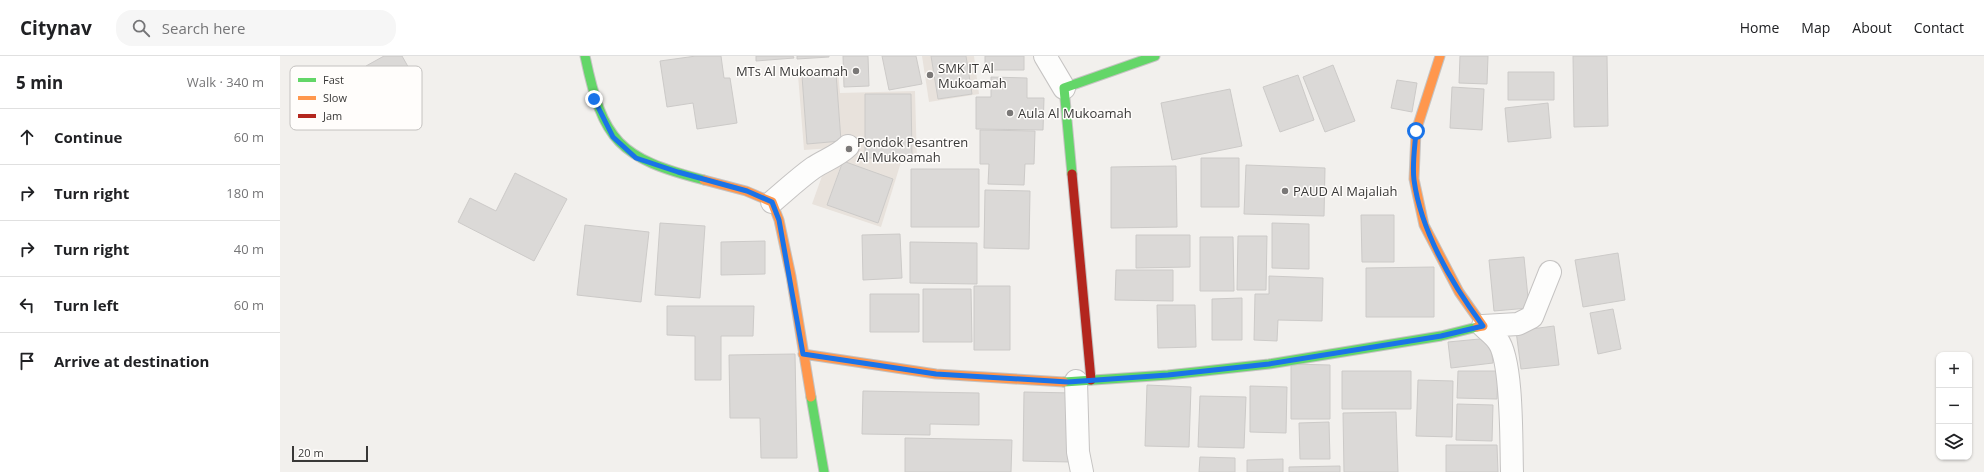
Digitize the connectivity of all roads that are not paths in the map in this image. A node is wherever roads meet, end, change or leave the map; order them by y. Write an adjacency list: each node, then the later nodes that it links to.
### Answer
1 (585, 56): 7 (street)
2 (1045, 56): 5 (street)
3 (1156, 56): 5 (street)
4 (1440, 56): 9 (street)
5 (1064, 88): 11 (street)
6 (848, 146): 7 (street)
7 (772, 202): 10 (street)
8 (1550, 272): 9 (street)
9 (1483, 326): 11 (street); 14 (street)
10 (803, 354): 11 (street); 12 (street)
11 (1083, 381): 13 (street)
12 (824, 472)
13 (1082, 472)
14 (1512, 472)

